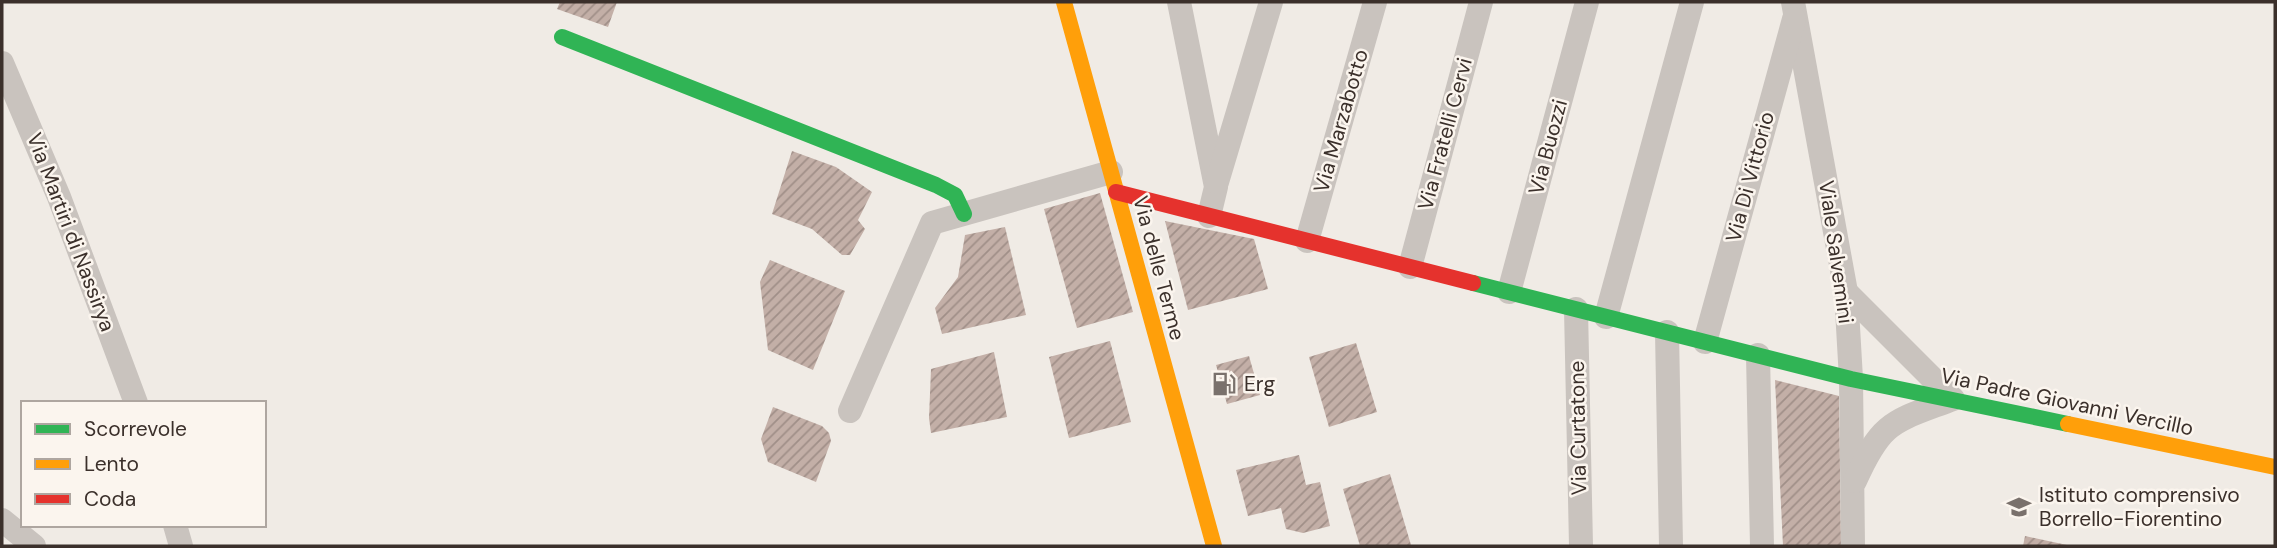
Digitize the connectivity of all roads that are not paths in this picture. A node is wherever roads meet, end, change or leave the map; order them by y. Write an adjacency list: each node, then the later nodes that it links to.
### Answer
1 (1041, 2): 8 (street)
2 (1179, 2): 13 (street)
3 (1270, 2): 13 (street)
4 (1375, 2): 16 (street, Via Marzabotto)
5 (1481, 2): 17 (street, Via Fratelli Cervi)
6 (1587, 2): 18 (street, Via Buozzi)
7 (1692, 2): 21 (street)
8 (1065, 6): 12 (street, Via delle Terme)
9 (1789, 6): 19 (street, Viale Salvemini); 23 (street, Via Di Vittorio)
10 (562, 37): 14 (street)
11 (2, 63): 27 (street, Via Martiri di Nassirya)
12 (1113, 182): 14 (street); 15 (street, Via Padre Giovanni Vercillo); 33 (street, Via delle Terme)
13 (1216, 187): 15 (street)
14 (964, 214): 28 (street)
15 (1209, 216): 16 (street, Via Padre Giovanni Vercillo)
16 (1307, 241): 17 (street, Via Padre Giovanni Vercillo)
17 (1410, 267): 18 (street, Via Padre Giovanni Vercillo)
18 (1509, 292): 20 (street, Via Padre Giovanni Vercillo)
19 (1846, 292): 25 (street, Viale Salvemini); 26 (street)
20 (1576, 309): 21 (street, Via Padre Giovanni Vercillo); 36 (street, Via Curtatone)
21 (1606, 317): 22 (street, Via Padre Giovanni Vercillo)
22 (1667, 332): 23 (street, Via Padre Giovanni Vercillo); 37 (street)
23 (1705, 342): 24 (street, Via Padre Giovanni Vercillo)
24 (1758, 355): 25 (street, Via Padre Giovanni Vercillo); 38 (street)
25 (1851, 379): 26 (street, Via Padre Giovanni Vercillo); 30 (street, Viale Salvemini)
26 (1953, 399): 29 (street, Via Padre Giovanni Vercillo); 30 (street)
27 (135, 401)
28 (850, 411)
29 (2275, 467)
30 (1852, 487): 39 (street, Viale Salvemini)
31 (2, 520): 34 (street)
32 (176, 527): 35 (street)
33 (1219, 544)
34 (34, 546)
35 (181, 546)
36 (1581, 546)
37 (1671, 546)
38 (1762, 546)
39 (1853, 546)

